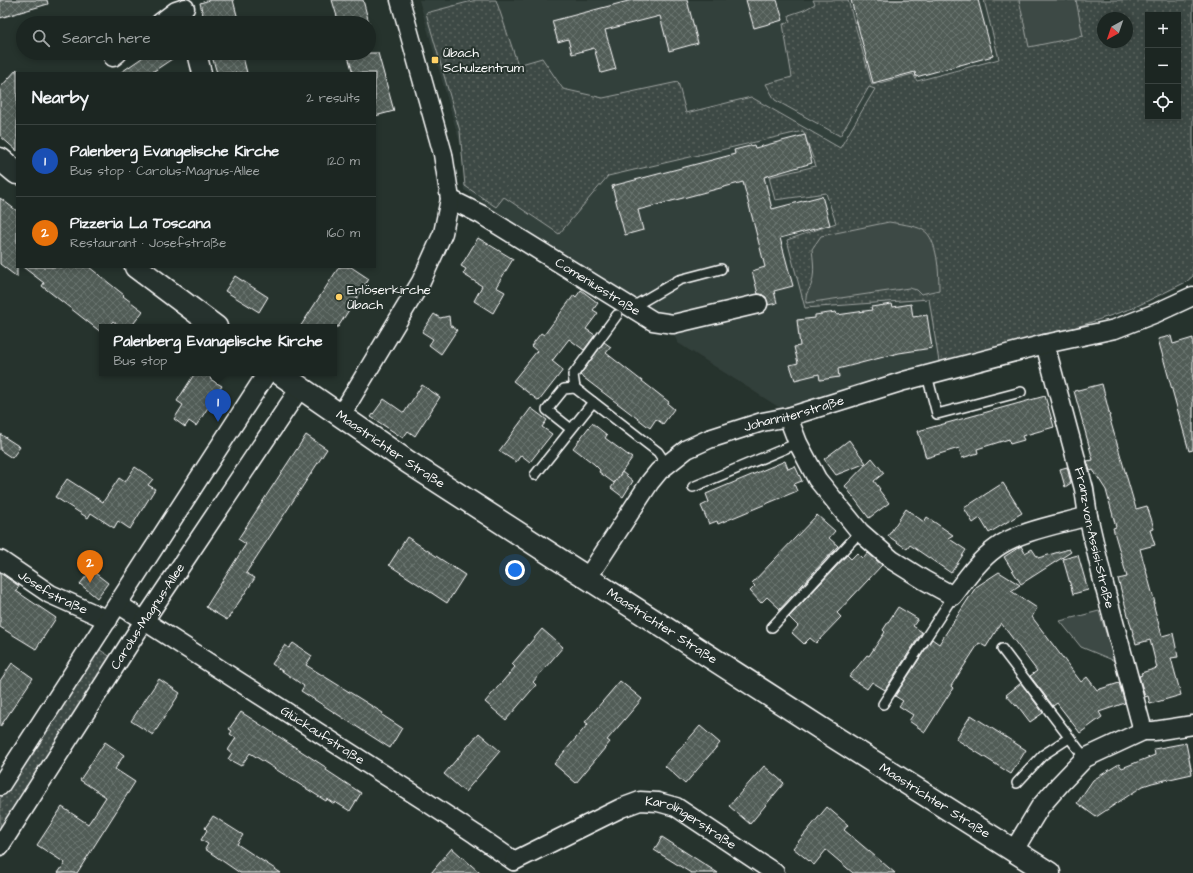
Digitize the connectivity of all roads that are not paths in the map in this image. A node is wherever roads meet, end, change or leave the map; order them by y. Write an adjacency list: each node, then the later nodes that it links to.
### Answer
1 (400, 0): 8 (street)
2 (186, 10): 3 (street)
3 (169, 16)
4 (199, 60): 5 (street)
5 (202, 72)
6 (0, 159): 7 (street)
7 (16, 172)
8 (450, 199): 13 (street, Comeniusstraße); 23 (street)
9 (137, 268): 14 (street)
10 (721, 269): 13 (lane)
11 (1193, 296): 15 (street, Johanniterstraße)
12 (758, 304): 13 (street, Comeniusstraße)
13 (624, 312): 20 (lane)
14 (212, 324)
15 (1045, 344): 16 (street, Johanniterstraße); 30 (street, Franz-von-Assisi-Straße)
16 (926, 375): 21 (lane); 24 (street, Johanniterstraße)
17 (265, 376): 35 (street)
18 (283, 376): 19 (street, Maastrichter Straße)
19 (300, 388): 23 (street, Maastrichter Straße); 37 (street, Carolus-Magnus-Allee)
20 (574, 388): 22 (lane); 25 (lane)
21 (1021, 392)
22 (592, 402): 25 (lane); 27 (lane)
23 (341, 416): 33 (street, Maastrichter Straße)
24 (788, 417): 26 (street); 27 (street, Johanniterstraße)
25 (571, 429): 28 (lane)
26 (798, 443): 29 (lane); 31 (street)
27 (666, 464): 33 (street, Johanniterstraße)
28 (535, 475)
29 (693, 487)
30 (1088, 516): 34 (street); 42 (street, Franz-von-Assisi-Straße)
31 (860, 532): 34 (street); 38 (lane)
32 (0, 560): 36 (street, Josefstraße)
33 (588, 577): 48 (street, Maastrichter Straße)
34 (953, 596): 40 (lane)
35 (118, 604): 36 (street); 37 (street, Glückaufstraße)
36 (108, 620): 46 (street)
37 (144, 621): 47 (street, Carolus-Magnus-Allee); 49 (street, Glückaufstraße)
38 (772, 627)
39 (1002, 649): 43 (lane)
40 (883, 704)
41 (1193, 725): 42 (street)
42 (1143, 731): 44 (street)
43 (1069, 738): 44 (lane); 45 (lane)
44 (1085, 758): 48 (street)
45 (1017, 783)
46 (0, 786)
47 (0, 846)
48 (1014, 850): 51 (street, Maastrichter Straße)
49 (510, 867): 50 (street, Karolingerstraße)
50 (775, 873)
51 (1049, 873)

